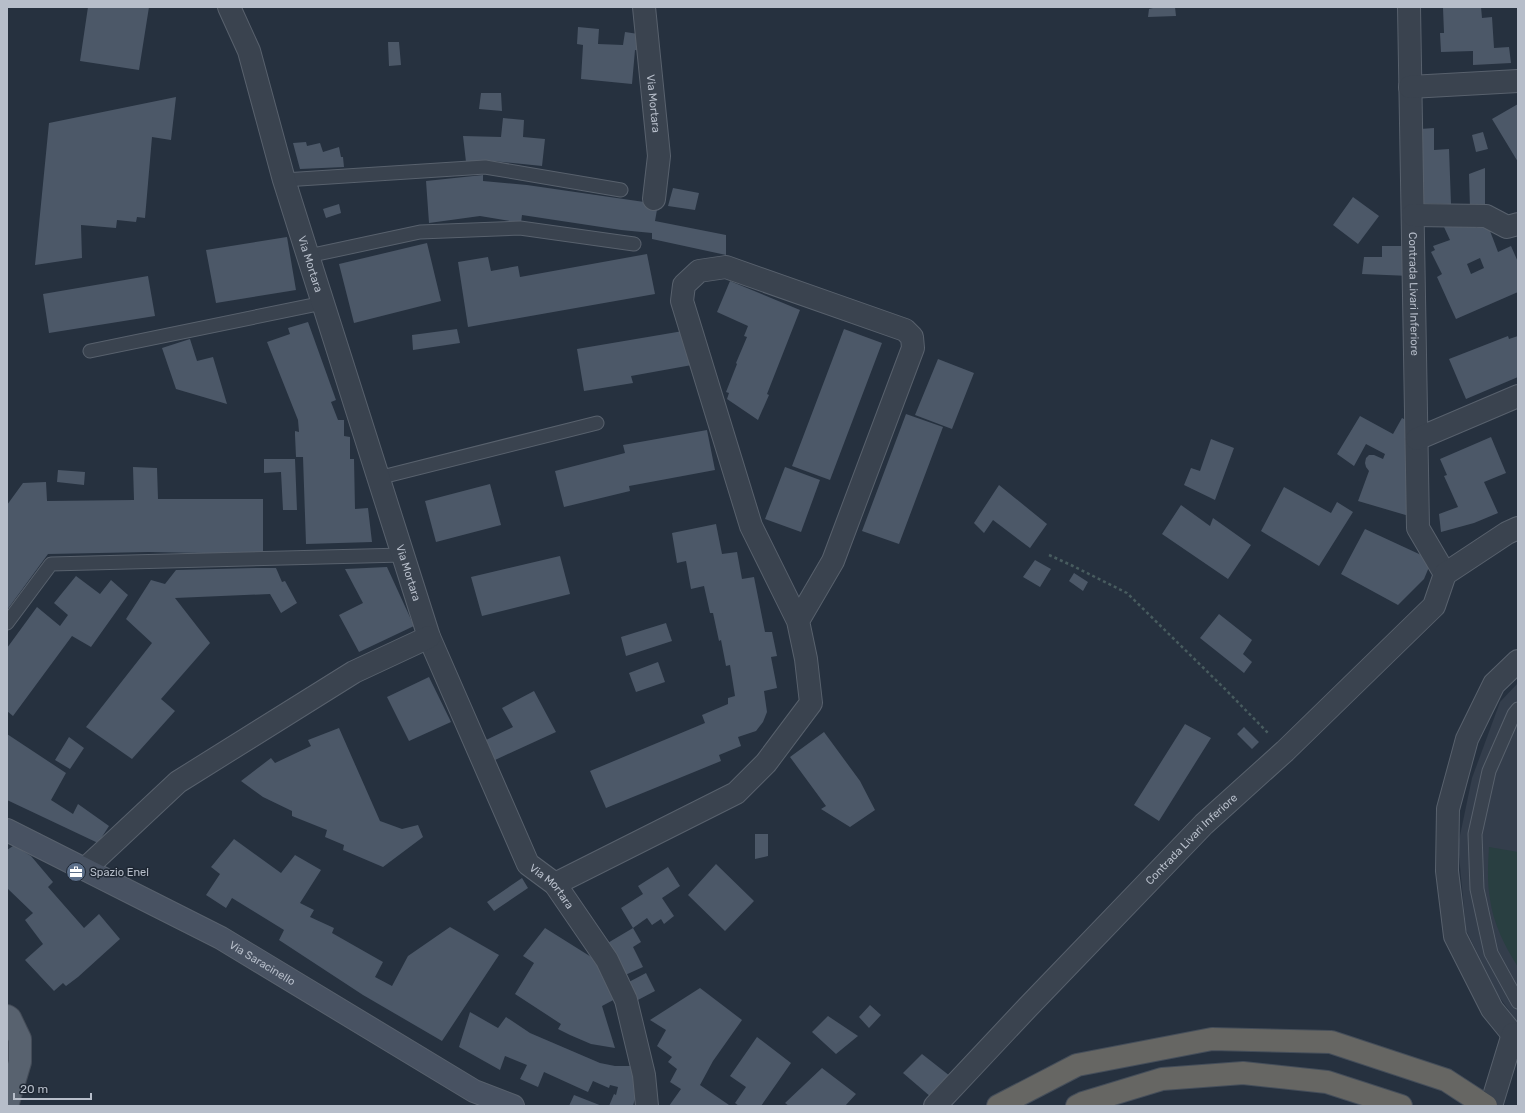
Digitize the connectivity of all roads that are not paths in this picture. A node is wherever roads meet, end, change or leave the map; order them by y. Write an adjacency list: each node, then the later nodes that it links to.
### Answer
1 (229, 7): 6 (street, Via Mortara)
2 (644, 7): 8 (street, Via Mortara)
3 (1409, 7): 5 (street, Contrada Livari Inferiore)
4 (1518, 82): 5 (street)
5 (1410, 87): 9 (street, Contrada Livari Inferiore)
6 (284, 180): 7 (lane); 12 (street, Via Mortara)
7 (621, 190)
8 (654, 199)
9 (1413, 215): 10 (street); 17 (street, Contrada Livari Inferiore)
10 (1518, 224)
11 (634, 244): 12 (lane)
12 (308, 256): 13 (street, Via Mortara)
13 (323, 303): 14 (lane); 18 (street, Via Mortara)
14 (90, 351)
15 (1518, 396): 17 (street)
16 (597, 423): 18 (lane)
17 (1417, 439): 21 (street, Contrada Livari Inferiore)
18 (378, 478): 20 (street, Via Mortara)
19 (1518, 528): 21 (street)
20 (403, 554): 23 (lane); 24 (street, Via Mortara)
21 (1445, 574): 38 (street, Contrada Livari Inferiore)
22 (798, 621): 22 (street); 29 (street)
23 (7, 623)
24 (429, 637): 28 (street); 29 (street, Via Mortara)
25 (1518, 661): 32 (street)
26 (1518, 709): 30 (lane)
27 (7, 830): 28 (main road, Via Saracinello)
28 (85, 869): 36 (main road, Via Saracinello)
29 (555, 884): 37 (street, Via Mortara)
30 (1518, 1002)
31 (7, 1016): 33 (main road)
32 (1515, 1037): 43 (street)
33 (20, 1062): 34 (main road); 35 (main road)
34 (7, 1088)
35 (8, 1106)
36 (513, 1106)
37 (647, 1106)
38 (935, 1106)
39 (998, 1106): 42 (highway)
40 (1077, 1106): 41 (highway)
41 (1401, 1106)
42 (1486, 1106)
43 (1491, 1106)

